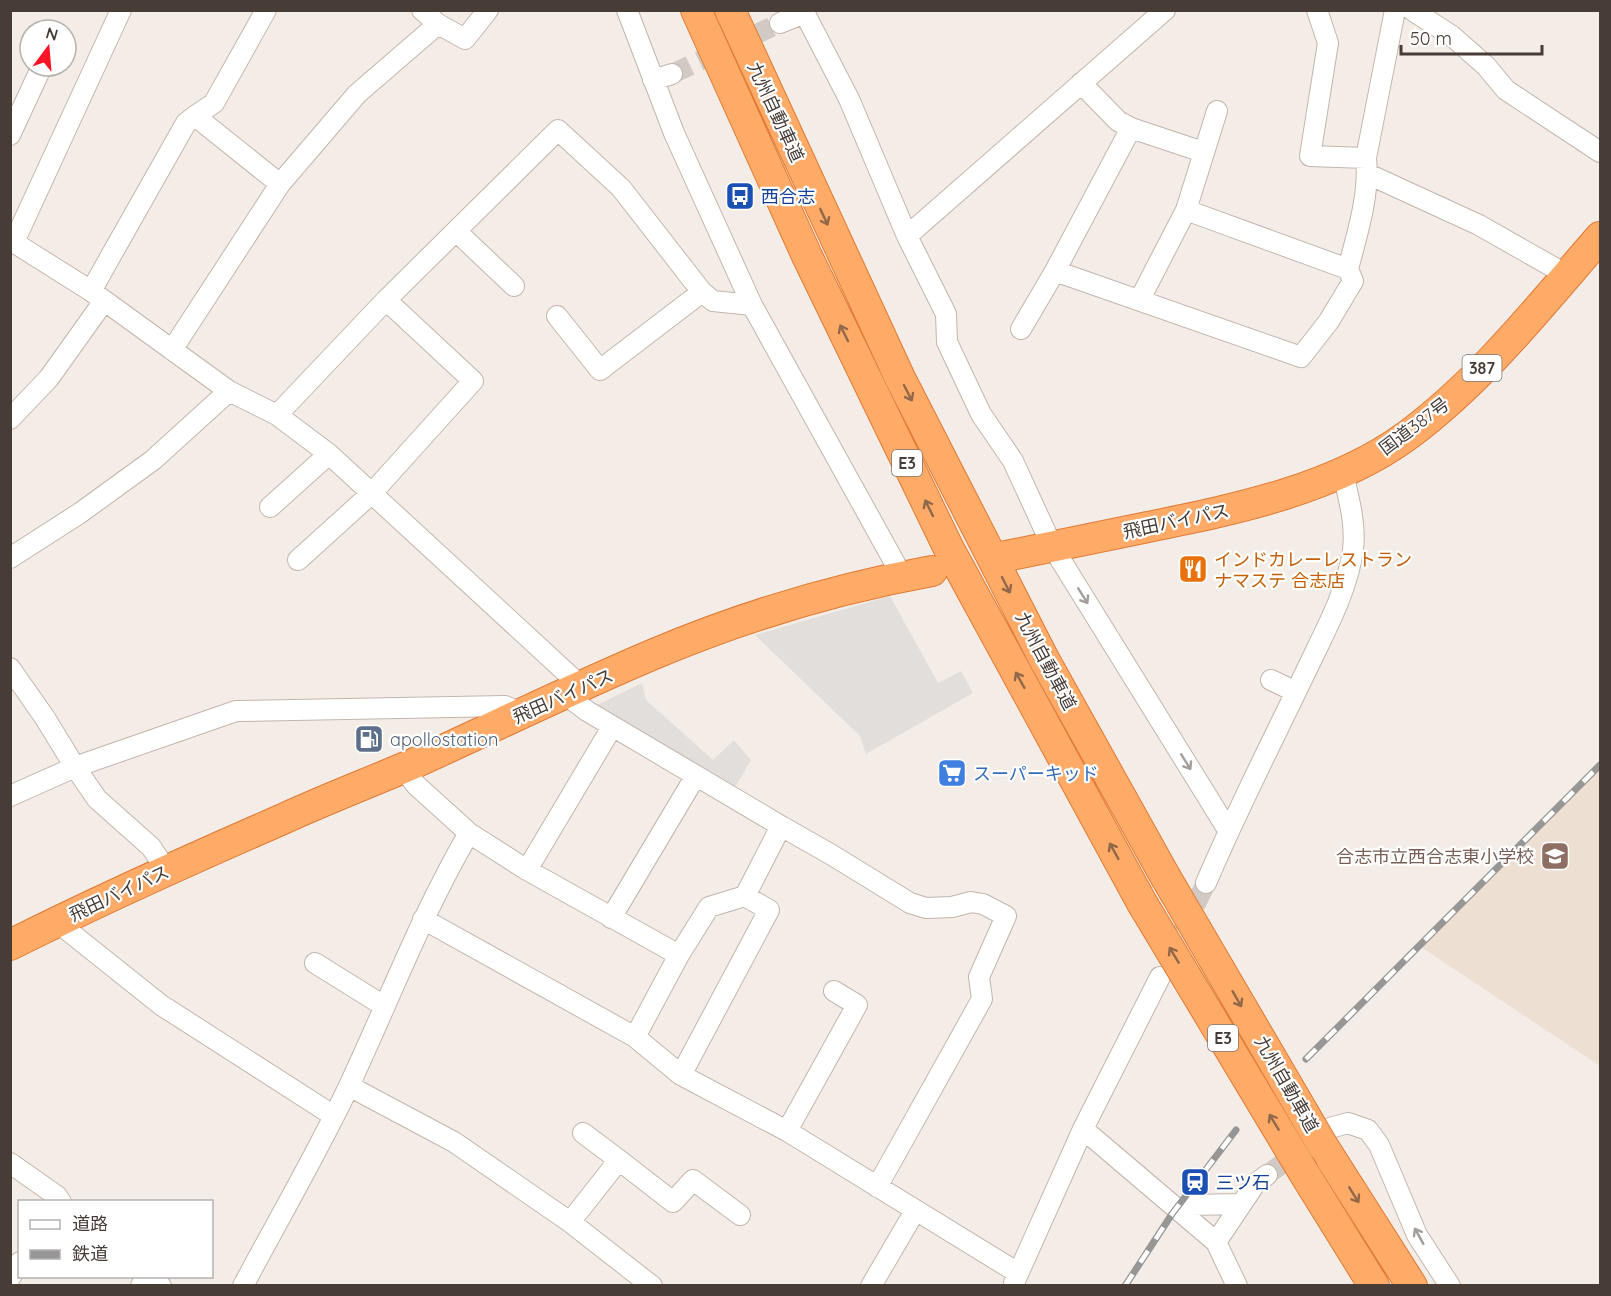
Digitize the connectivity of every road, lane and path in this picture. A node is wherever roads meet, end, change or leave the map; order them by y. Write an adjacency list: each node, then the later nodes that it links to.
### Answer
1 (122, 10): 31 (street)
2 (266, 10): 20 (street)
3 (422, 10): 14 (street)
4 (488, 10): 14 (street)
5 (627, 10): 17 (street)
6 (696, 10): 109 (highway, 九州自動車道 / E3, one-way to 6, bridge)
7 (730, 10): 90 (highway, 九州自動車道 / E3, one-way to 90, bridge)
8 (1165, 10): 18 (street)
9 (1317, 10): 25 (street)
10 (1395, 10): 25 (street)
11 (1412, 10): 24 (street)
12 (804, 12): 13 (street); 29 (street)
13 (780, 23)
14 (438, 24): 26 (street)
15 (672, 74): 17 (street)
16 (36, 78): 22 (street)
17 (653, 80): 40 (street)
18 (1081, 83): 21 (street); 29 (street)
19 (1217, 111): 23 (street)
20 (195, 116): 26 (street); 37 (street)
21 (1131, 128): 23 (street); 33 (street)
22 (10, 135)
23 (1203, 152): 27 (street)
24 (1600, 152)
25 (1367, 166): 32 (street); 34 (street)
26 (280, 184): 43 (street)
27 (1186, 210): 32 (street); 38 (street)
28 (456, 231): 35 (street); 36 (street); 39 (street)
29 (907, 236): 51 (street)
30 (1600, 237): 34 (highway, 国道387号 / 387)
31 (12, 241): 37 (street)
32 (1348, 269): 38 (street)
33 (1055, 271): 38 (street); 42 (street)
34 (1567, 275): 48 (highway, 国道387号 / 387)
35 (514, 286)
36 (702, 292): 40 (street); 41 (street)
37 (98, 296): 43 (street); 46 (street)
38 (1140, 299)
39 (386, 300): 45 (street); 49 (street)
40 (752, 305): 56 (street)
41 (557, 316)
42 (1021, 329)
43 (172, 350): 44 (street)
44 (229, 390): 45 (street); 53 (street)
45 (277, 415): 47 (street)
46 (10, 419)
47 (329, 454): 49 (street); 50 (street)
48 (1342, 474): 51 (highway, 飛田バイパス / 387); 60 (street)
49 (372, 493): 54 (street); 59 (street)
50 (270, 507)
51 (1053, 546): 52 (highway, 飛田バイパス / 387); 68 (street, one-way to 68)
52 (1006, 556)
53 (10, 558)
54 (298, 560)
55 (932, 571): 56 (highway, 飛田バイパス)
56 (902, 576): 59 (highway, 飛田バイパス)
57 (10, 668): 63 (street)
58 (1271, 680): 60 (street)
59 (574, 691): 61 (highway, 飛田バイパス); 62 (street)
60 (1296, 692): 68 (street)
61 (523, 714): 63 (street); 64 (highway, 飛田バイパス)
62 (612, 727): 65 (street); 70 (street)
63 (75, 767): 66 (street); 71 (street)
64 (403, 768): 69 (street); 71 (highway, 飛田バイパス)
65 (695, 777): 67 (street); 74 (street)
66 (10, 796)
67 (781, 826): 73 (street); 94 (street)
68 (1228, 830): 72 (street)
69 (469, 833): 70 (street); 75 (street)
70 (527, 870): 74 (street)
71 (167, 871): 76 (highway, 飛田バイパス)
72 (1206, 883)
73 (745, 896): 78 (street); 84 (street)
74 (611, 918): 78 (street)
75 (423, 919): 82 (street); 83 (street)
76 (57, 922): 77 (highway, 飛田バイパス); 86 (street)
77 (10, 945)
78 (679, 956): 83 (street)
79 (315, 963): 82 (street)
80 (1160, 977): 87 (street)
81 (834, 991): 88 (street)
82 (384, 1006): 85 (street)
83 (635, 1037): 84 (street)
84 (681, 1075): 88 (street)
85 (349, 1086): 86 (street); 100 (street)
86 (334, 1116): 105 (street)
87 (1083, 1129): 97 (street); 104 (street)
88 (787, 1131): 94 (street)
89 (583, 1133): 91 (street)
90 (1327, 1137): 110 (highway, 九州自動車道 / E3, one-way to 110); 111 (street, one-way to 90)
91 (619, 1160): 99 (street); 100 (street)
92 (10, 1162): 95 (street)
93 (1267, 1175): 96 (street)
94 (877, 1187): 98 (street)
95 (57, 1200)
96 (1241, 1204): 97 (street); 101 (street)
97 (1187, 1209): 101 (street)
98 (915, 1211): 104 (street); 107 (street)
99 (740, 1215)
100 (570, 1222): 106 (street)
101 (1212, 1239): 108 (street)
102 (18, 1265): 103 (street)
103 (10, 1278)
104 (1016, 1280)
105 (243, 1286)
106 (651, 1286)
107 (871, 1286)
108 (1238, 1286)
109 (1374, 1286)
110 (1412, 1286)
111 (1450, 1286)

